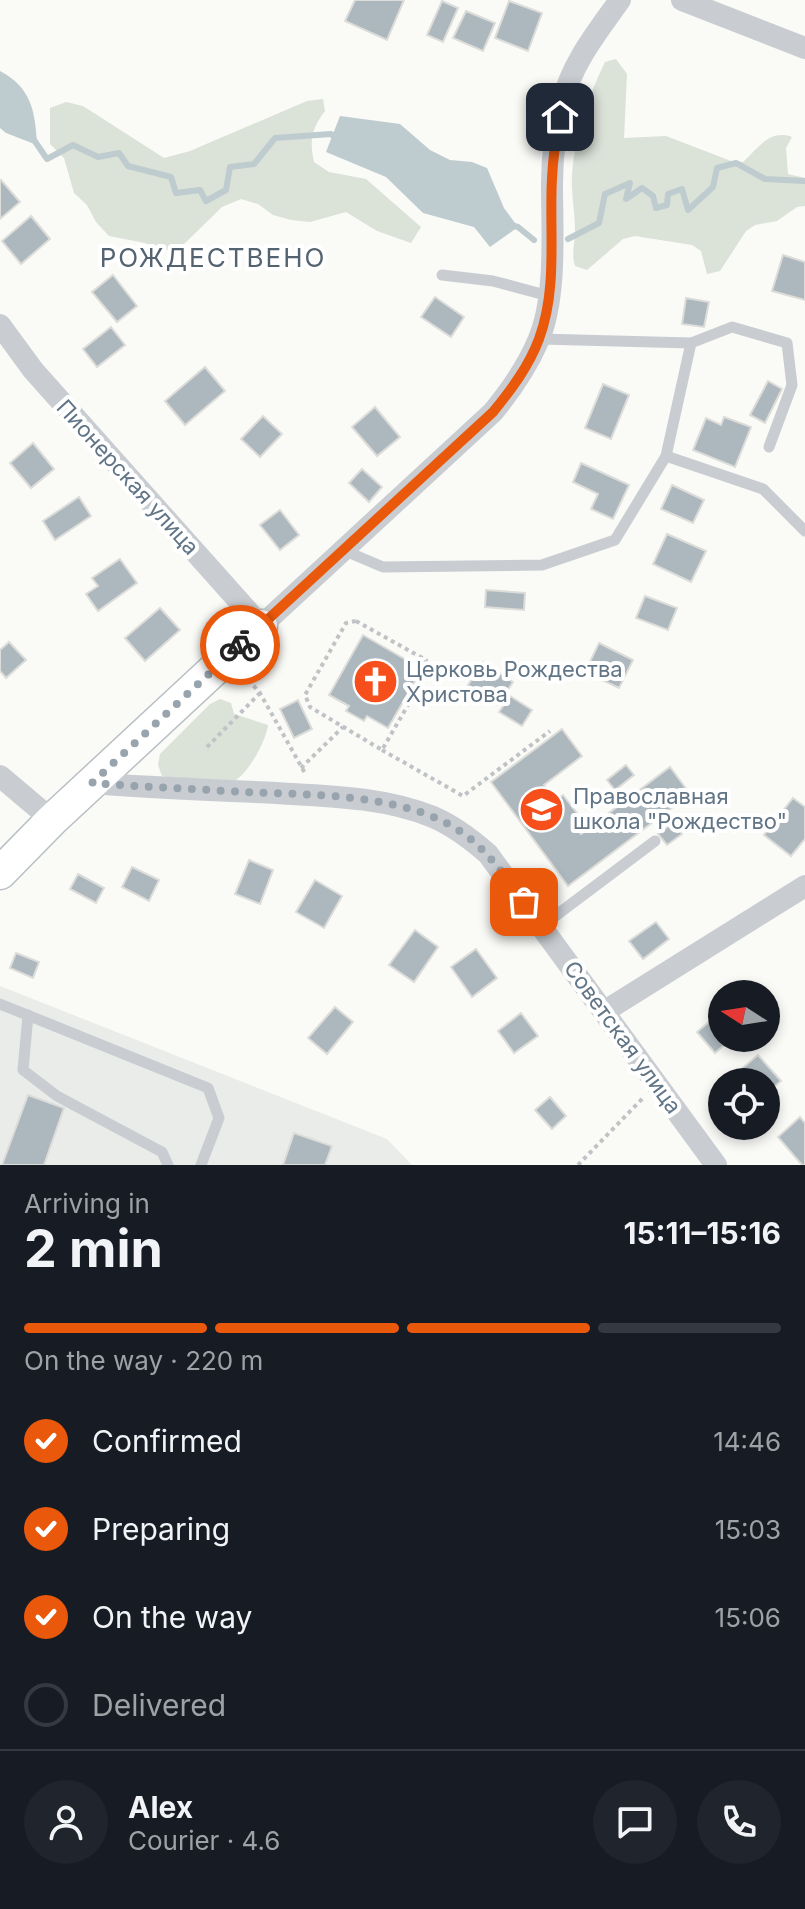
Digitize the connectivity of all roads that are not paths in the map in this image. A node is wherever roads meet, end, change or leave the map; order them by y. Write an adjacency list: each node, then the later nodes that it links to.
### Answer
1 (620, 0): 5 (street)
2 (682, 0): 3 (street)
3 (805, 48)
4 (442, 275): 5 (lane)
5 (549, 296): 7 (street)
6 (0, 325): 13 (street, Пионерская улица)
7 (540, 339): 8 (lane); 12 (street)
8 (691, 343): 9 (lane); 10 (lane)
9 (769, 447)
10 (666, 456): 11 (lane); 12 (lane)
11 (805, 531)
12 (342, 549): 13 (street)
13 (261, 626): 15 (street)
14 (0, 776): 16 (street)
15 (92, 783): 16 (street); 20 (street, Советская улица)
16 (52, 820): 18 (street)
17 (655, 841): 20 (lane)
18 (0, 873)
19 (801, 895): 22 (street)
20 (542, 926): 22 (street, Советская улица)
21 (0, 1004): 23 (lane)
22 (605, 1011): 26 (street, Советская улица)
23 (28, 1015): 24 (lane); 25 (lane)
24 (168, 1165)
25 (201, 1165)
26 (716, 1165)

